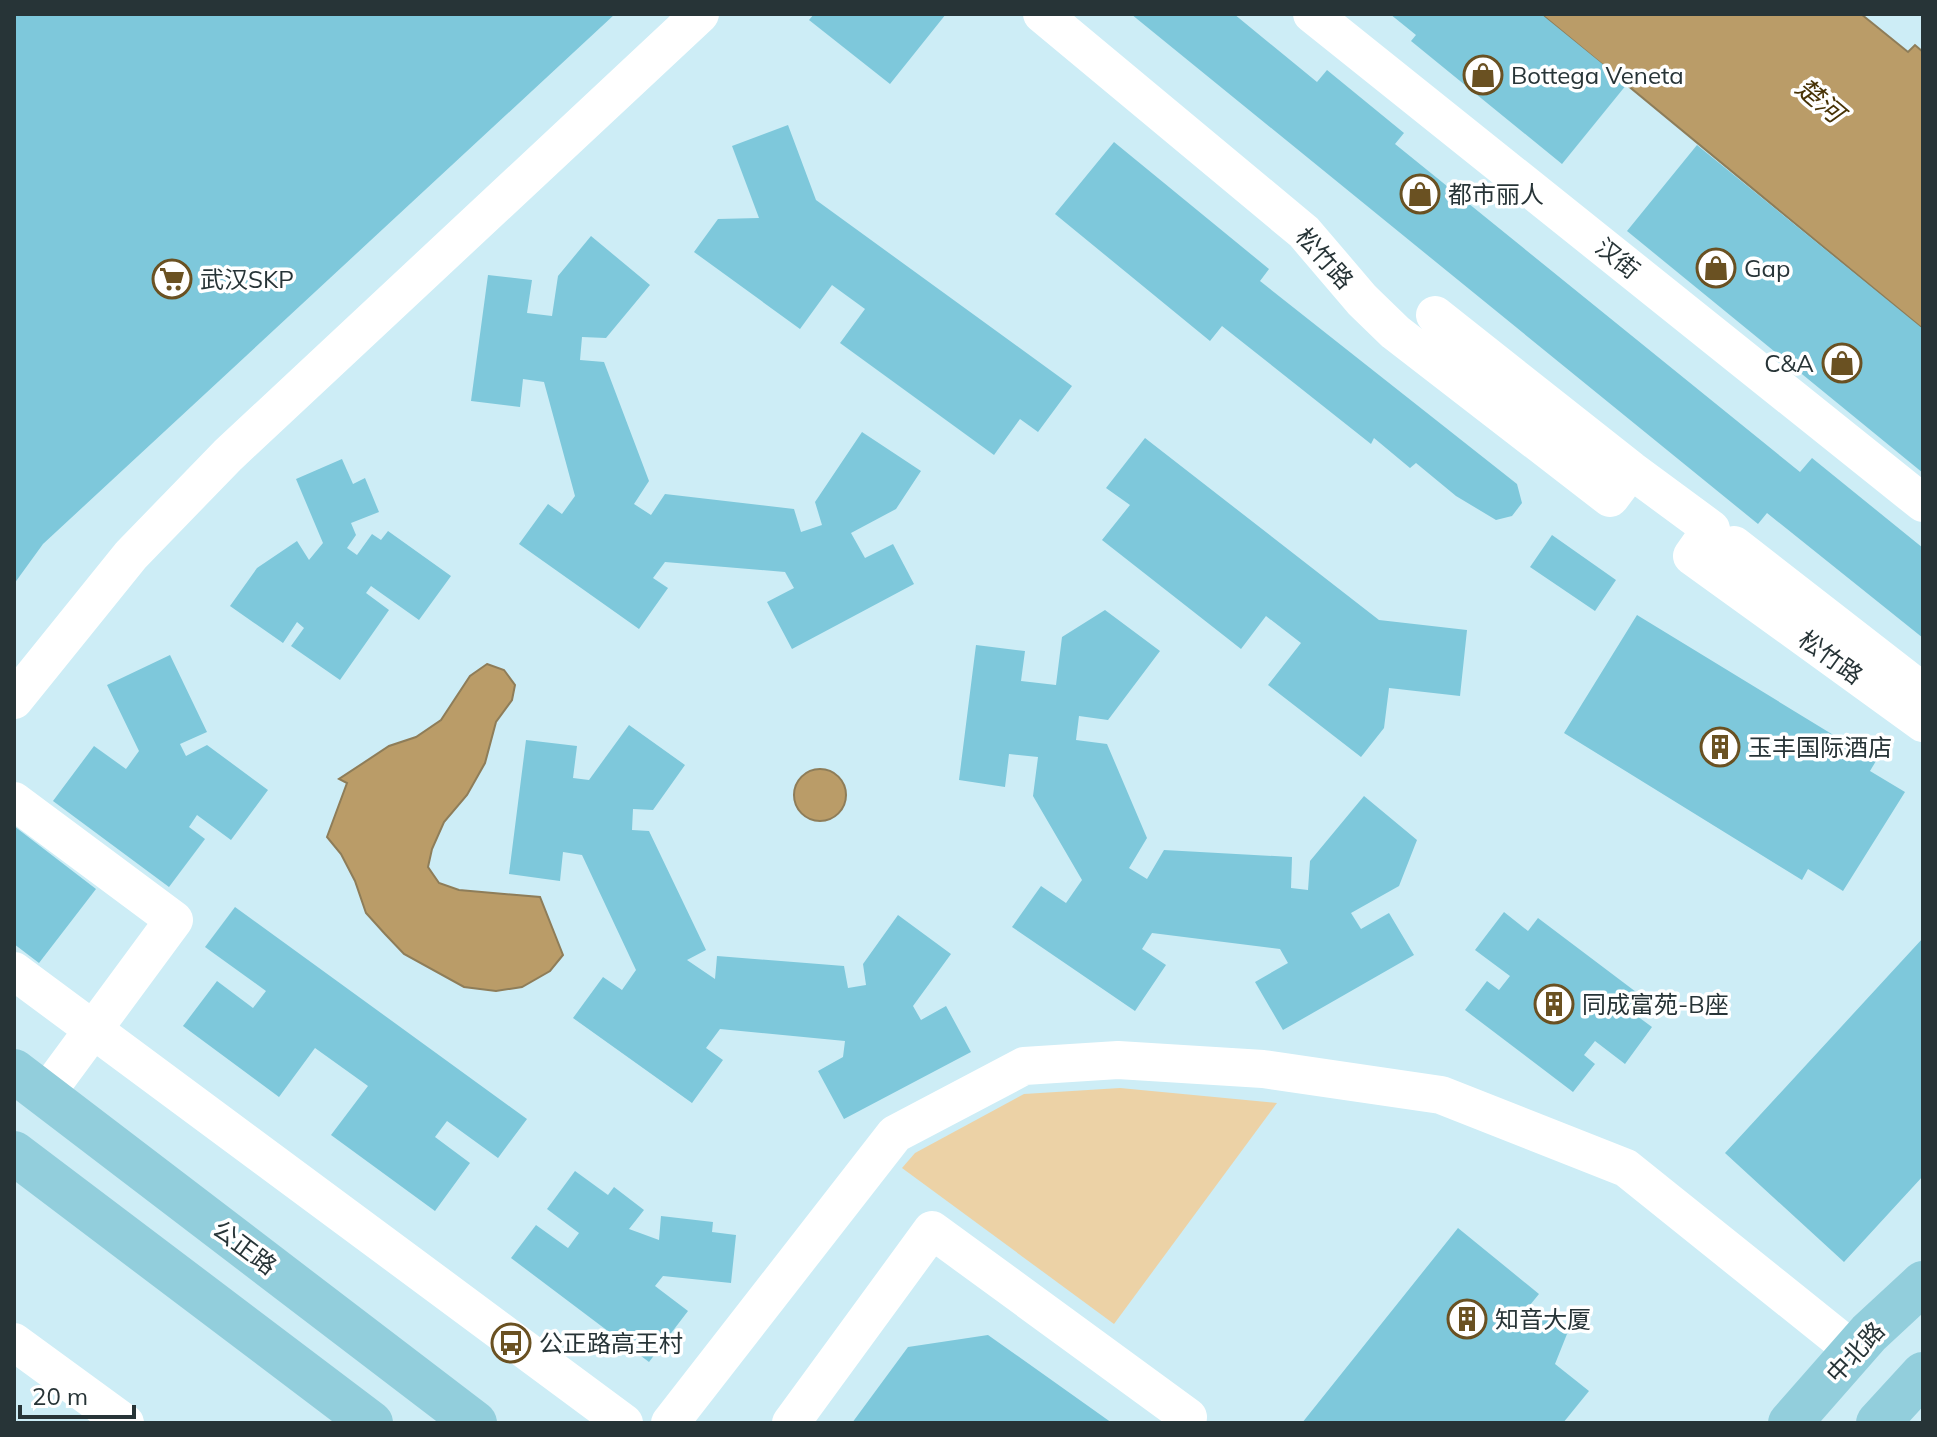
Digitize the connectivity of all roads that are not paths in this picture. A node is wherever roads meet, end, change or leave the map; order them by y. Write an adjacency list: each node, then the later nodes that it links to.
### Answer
1 (700, 14): 9 (street)
2 (1042, 14): 5 (street, 松竹路)
3 (1312, 14): 6 (street, 汉街)
4 (1435, 315): 5 (street)
5 (1621, 484): 10 (street, 松竹路)
6 (1923, 503)
7 (1734, 545): 8 (street)
8 (1923, 692)
9 (14, 700)
10 (1923, 723)
11 (14, 801): 13 (street)
12 (14, 971): 13 (street)
13 (93, 1030): 14 (street); 23 (street)
14 (30, 1083): 22 (main road, 公正路)
15 (14, 1153): 20 (main road)
16 (1923, 1283): 18 (main road, 中北路)
17 (14, 1342): 21 (street)
18 (1854, 1351): 24 (street); 27 (main road, 中北路)
19 (1923, 1374): 28 (main road)
20 (355, 1418)
21 (125, 1423)
22 (475, 1423)
23 (624, 1423)
24 (670, 1423)
25 (791, 1423): 26 (street)
26 (1184, 1423)
27 (1790, 1423)
28 (1878, 1423)

